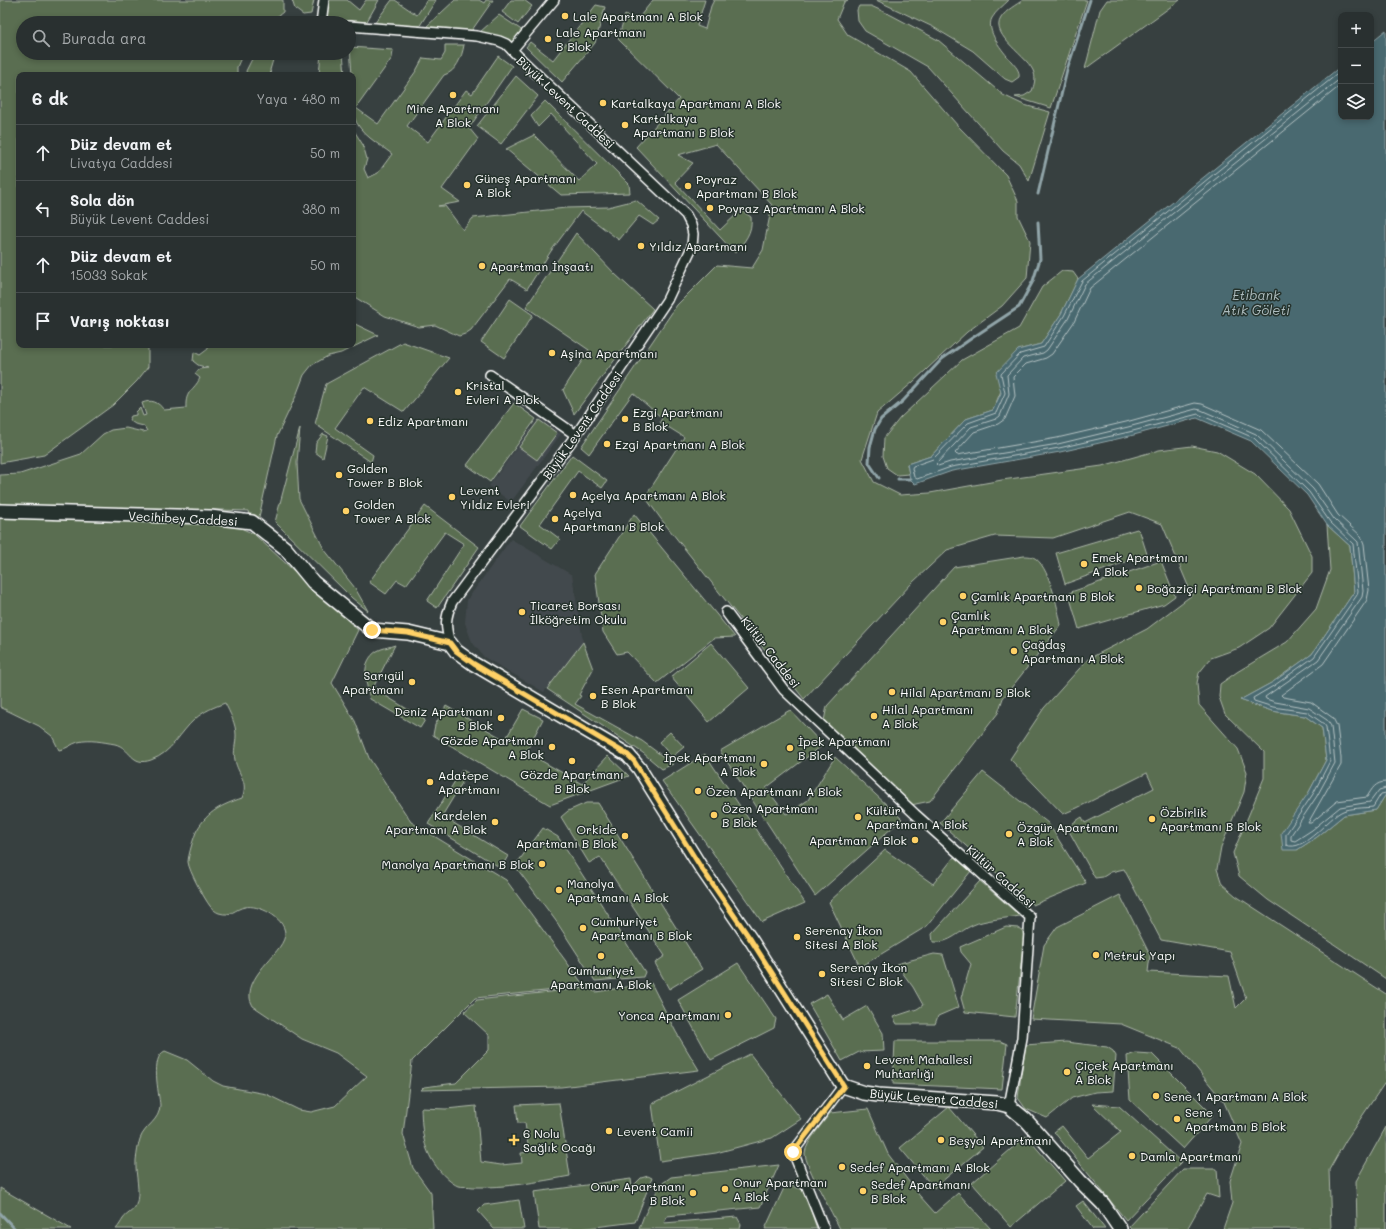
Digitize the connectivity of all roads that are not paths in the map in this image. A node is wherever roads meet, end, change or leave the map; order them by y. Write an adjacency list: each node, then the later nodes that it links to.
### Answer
1 (324, 0): 3 (street)
2 (554, 0): 5 (street)
3 (322, 16)
4 (356, 27): 5 (street, Büyük Levent Caddesi)
5 (512, 50): 7 (street, Büyük Levent Caddesi)
6 (490, 375): 7 (street)
7 (576, 435): 10 (street, Büyük Levent Caddesi)
8 (0, 511): 10 (street, Vecihibey Caddesi)
9 (726, 612): 12 (street, Kültür Caddesi)
10 (450, 643): 11 (street)
11 (844, 1086): 12 (street, Büyük Levent Caddesi); 13 (street)
12 (1009, 1106): 14 (street, Büyük Levent Caddesi)
13 (824, 1229)
14 (1120, 1229)

